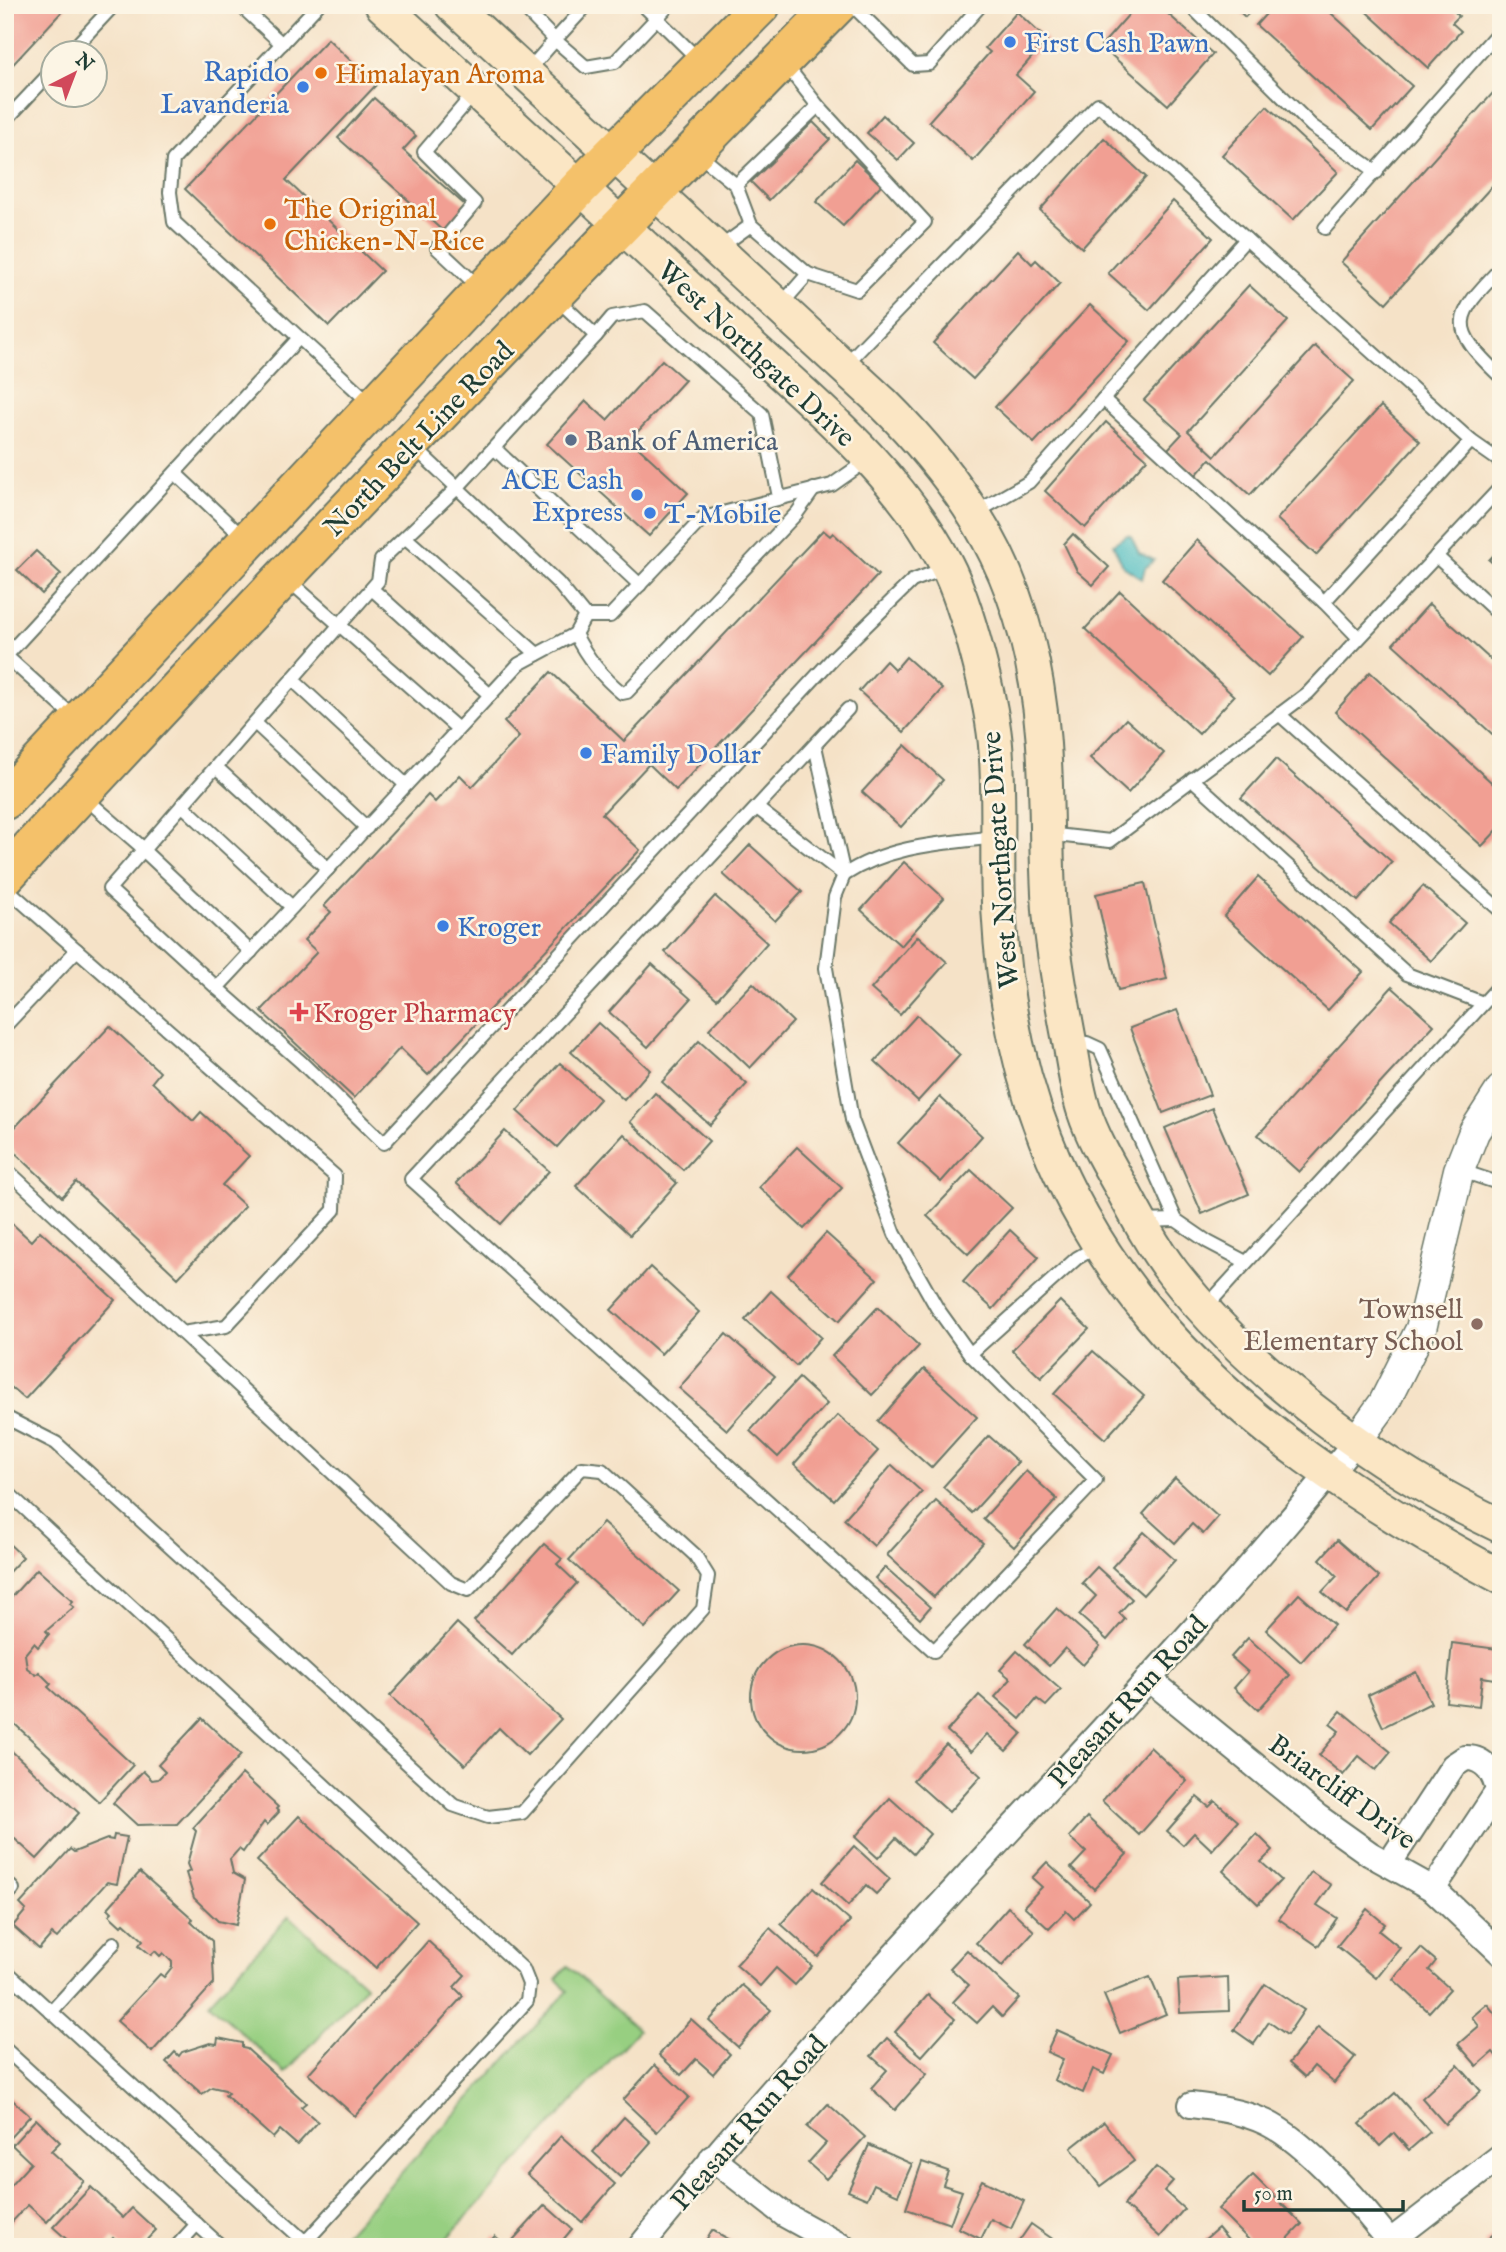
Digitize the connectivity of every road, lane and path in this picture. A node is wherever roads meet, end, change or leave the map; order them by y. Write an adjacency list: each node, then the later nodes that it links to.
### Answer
1 (114, 5): 17 (lane)
2 (240, 5): 19 (lane)
3 (318, 5): 19 (lane)
4 (382, 5): 24 (main road, West Northgate Drive)
5 (452, 5): 22 (main road, West Northgate Drive)
6 (521, 5): 18 (lane)
7 (587, 5): 18 (lane)
8 (643, 5): 15 (lane)
9 (669, 5): 15 (lane)
10 (761, 5): 21 (main road, North Belt Line Road)
11 (837, 5): 20 (main road, North Belt Line Road)
12 (852, 5): 13 (lane)
13 (981, 5)
14 (1190, 5): 29 (lane)
15 (656, 19): 18 (lane); 21 (lane)
16 (1501, 29): 29 (lane)
17 (82, 38)
18 (555, 40): 22 (lane)
19 (282, 44): 44 (lane)
20 (782, 61): 25 (lane); 27 (main road, North Belt Line Road)
21 (703, 63): 28 (main road, North Belt Line Road)
22 (525, 74): 28 (main road, West Northgate Drive)
23 (38, 86): 26 (lane)
24 (477, 91): 31 (main road, West Northgate Drive); 40 (lane)
25 (818, 106): 30 (lane); 39 (lane)
26 (5, 121)
27 (694, 151): 30 (lane); 32 (main road, North Belt Line Road)
28 (612, 155): 31 (main road, North Belt Line Road); 32 (main road, West Northgate Drive)
29 (1377, 172): 35 (lane)
30 (736, 184): 34 (lane)
31 (581, 186): 33 (main road, West Northgate Drive); 40 (main road, North Belt Line Road)
32 (653, 192): 33 (main road, North Belt Line Road); 37 (main road, West Northgate Drive)
33 (621, 225): 41 (main road, North Belt Line Road); 53 (main road, West Northgate Drive)
34 (751, 225): 37 (lane); 39 (lane)
35 (1325, 228)
36 (1246, 239): 45 (lane); 47 (lane); 50 (lane)
37 (715, 250): 42 (main road, West Northgate Drive)
38 (1501, 268): 46 (lane)
39 (808, 274): 42 (lane)
40 (483, 290): 48 (main road, North Belt Line Road)
41 (554, 296): 43 (lane); 51 (main road, North Belt Line Road)
42 (778, 308): 45 (main road, West Northgate Drive)
43 (596, 336): 52 (lane); 59 (lane)
44 (298, 339): 48 (lane); 55 (lane)
45 (843, 367): 49 (main road, West Northgate Drive)
46 (1501, 377)
47 (1103, 399): 60 (lane); 68 (lane)
48 (374, 407): 62 (main road, North Belt Line Road)
49 (904, 424): 53 (main road); 60 (main road, West Northgate Drive)
50 (1471, 441): 54 (lane); 68 (lane)
51 (412, 444): 57 (lane); 65 (main road, North Belt Line Road)
52 (494, 448): 57 (lane); 66 (lane)
53 (870, 459): 58 (lane); 64 (main road, West Northgate Drive)
54 (1501, 462)
55 (175, 473): 62 (lane); 77 (lane)
56 (1501, 487): 63 (lane)
57 (457, 488): 61 (lane); 69 (lane)
58 (814, 489): 59 (lane); 73 (lane)
59 (779, 498): 66 (lane)
60 (974, 513): 71 (main road, West Northgate Drive)
61 (405, 538): 67 (lane); 76 (lane)
62 (248, 542): 65 (main road); 82 (main road, North Belt Line Road)
63 (1436, 556): 70 (lane); 75 (lane)
64 (948, 567): 74 (main road, West Northgate Drive); 105 (lane)
65 (284, 577): 72 (lane); 89 (main road, North Belt Line Road)
66 (640, 585): 69 (lane)
67 (372, 589): 72 (lane); 79 (lane)
68 (1324, 602): 75 (lane)
69 (584, 616): 73 (lane)
70 (1501, 616)
71 (1020, 618): 74 (main road); 94 (main road, West Northgate Drive)
72 (340, 626): 78 (lane); 84 (lane)
73 (575, 634): 76 (lane)
74 (970, 634): 95 (main road, West Northgate Drive)
75 (1359, 638): 81 (lane)
76 (537, 654): 79 (lane)
77 (6, 655): 82 (lane)
78 (293, 680): 83 (lane); 88 (lane)
79 (490, 695): 84 (lane)
80 (848, 709): 85 (lane)
81 (1279, 714): 87 (lane); 101 (lane)
82 (79, 722): 90 (main road, North Belt Line Road)
83 (255, 723): 86 (lane); 93 (lane)
84 (458, 729): 88 (lane)
85 (814, 746): 92 (lane); 99 (lane)
86 (216, 767): 91 (lane); 98 (lane)
87 (1192, 779): 94 (lane); 106 (lane)
88 (406, 785): 93 (lane)
89 (81, 794): 96 (lane); 97 (main road, North Belt Line Road)
90 (5, 800)
91 (182, 805): 96 (lane); 100 (lane)
92 (757, 808): 99 (lane); 119 (lane)
93 (366, 828): 98 (lane)
94 (1046, 834): 95 (main road); 108 (main road, West Northgate Drive)
95 (997, 837): 99 (lane); 115 (main road, West Northgate Drive)
96 (143, 849): 103 (lane); 105 (lane)
97 (9, 868): 102 (lane)
98 (328, 869): 100 (lane)
99 (844, 875): 119 (lane)
100 (292, 907): 103 (lane)
101 (1501, 911)
102 (77, 950): 107 (lane); 118 (lane)
103 (251, 952): 105 (lane)
104 (1501, 984): 106 (lane)
105 (217, 988)
106 (1483, 1003): 116 (lane)
107 (5, 1027)
108 (1070, 1041): 113 (lane); 114 (main road, West Northgate Drive)
109 (1501, 1090): 111 (street, Pleasant Run Road)
110 (5, 1168): 118 (lane)
111 (1459, 1170): 112 (lane); 121 (street, Pleasant Run Road)
112 (1501, 1184)
113 (1176, 1220): 114 (lane); 116 (lane)
114 (1139, 1221): 115 (main road); 117 (main road, West Northgate Drive)
115 (1098, 1246): 119 (lane); 122 (main road, West Northgate Drive)
116 (1246, 1262): 117 (lane)
117 (1204, 1309): 121 (main road, West Northgate Drive)
118 (182, 1333): 120 (lane)
119 (970, 1353)
120 (5, 1417)
121 (1357, 1440): 122 (street, Pleasant Run Road); 124 (main road, West Northgate Drive)
122 (1329, 1474): 125 (main road, West Northgate Drive); 126 (street, Pleasant Run Road)
123 (5, 1490): 134 (lane)
124 (1501, 1526)
125 (1501, 1577)
126 (1148, 1678): 127 (street, Briarcliff Drive); 138 (street, Pleasant Run Road)
127 (1389, 1864): 129 (street, Briarcliff Drive); 129 (street)
128 (5, 1881): 130 (lane)
129 (1433, 1889): 132 (street, Briarcliff Drive)
130 (5, 1897)
131 (114, 1943): 134 (lane)
132 (1501, 1953)
133 (5, 1970): 134 (lane)
134 (51, 2012)
135 (5, 2049): 139 (lane)
136 (1191, 2105): 140 (street)
137 (1501, 2157): 140 (street)
138 (712, 2158): 143 (street, Pleasant Run Road); 144 (street)
139 (197, 2224): 141 (lane); 142 (lane)
140 (1389, 2245)
141 (176, 2247)
142 (222, 2247)
143 (640, 2247)
144 (843, 2247)

